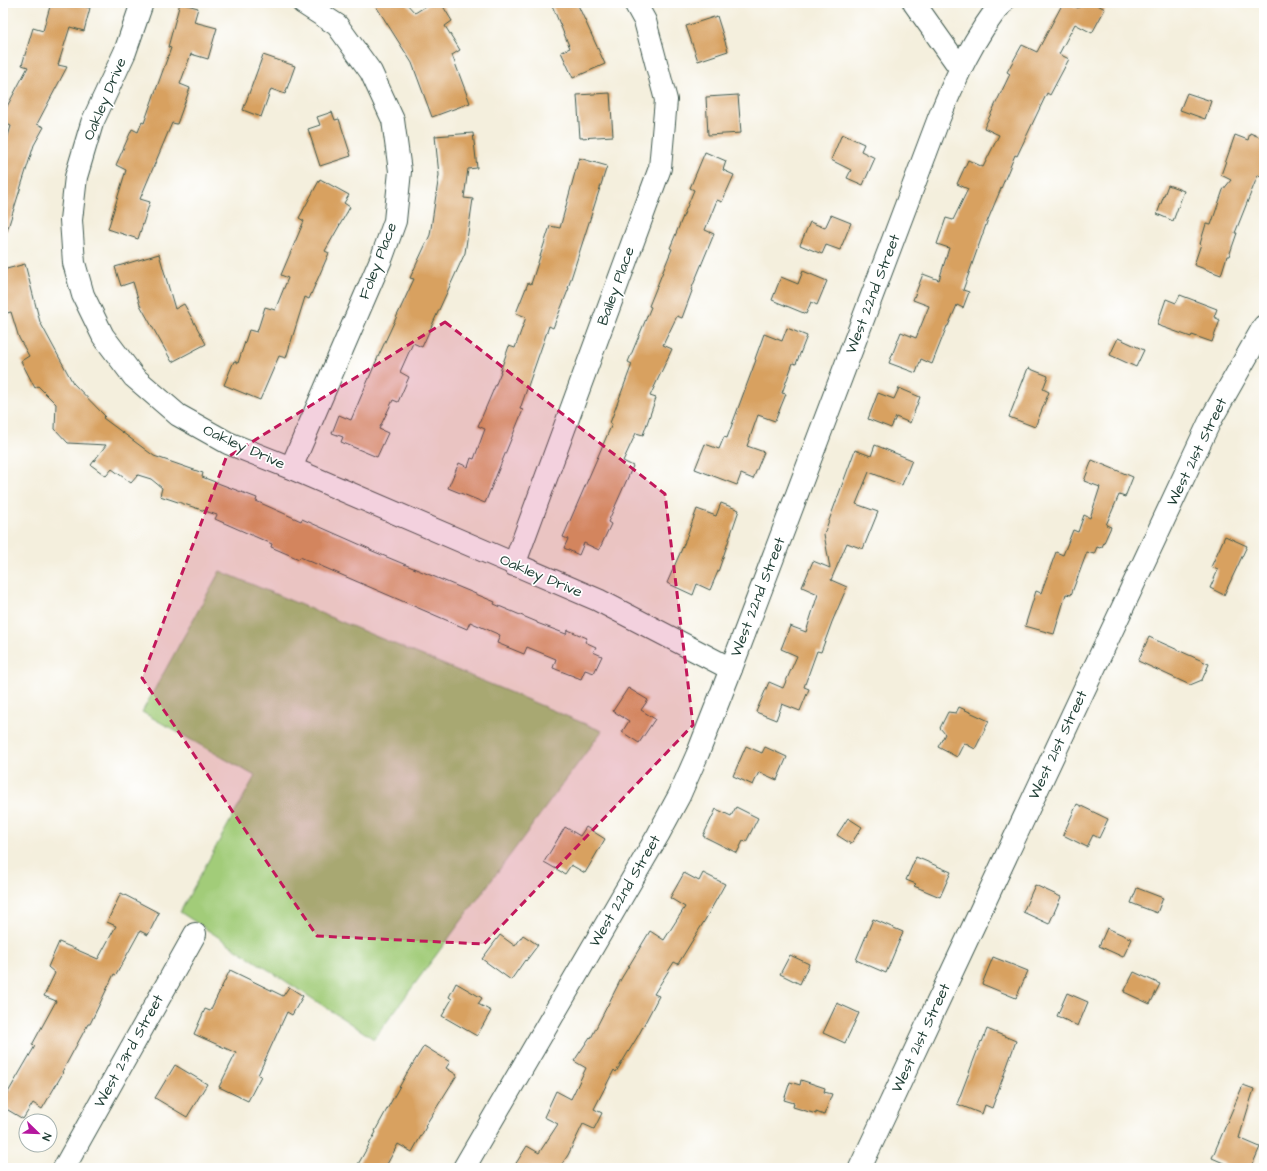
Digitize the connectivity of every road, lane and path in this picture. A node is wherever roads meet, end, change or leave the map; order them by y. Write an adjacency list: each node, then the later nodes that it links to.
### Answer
1 (142, 3): 8 (street, Oakley Drive)
2 (303, 3): 8 (street, Foley Place)
3 (635, 3): 9 (street, Bailey Place)
4 (914, 3): 6 (street)
5 (1002, 3): 6 (street, West 22nd Street)
6 (960, 68): 10 (street, West 22nd Street)
7 (1264, 326): 14 (street, West 21st Street)
8 (291, 468): 9 (street, Oakley Drive)
9 (514, 565): 10 (street, Oakley Drive)
10 (731, 669): 13 (street, West 22nd Street)
11 (195, 934): 12 (street, West 23rd Street)
12 (64, 1168)
13 (464, 1168)
14 (860, 1168)

